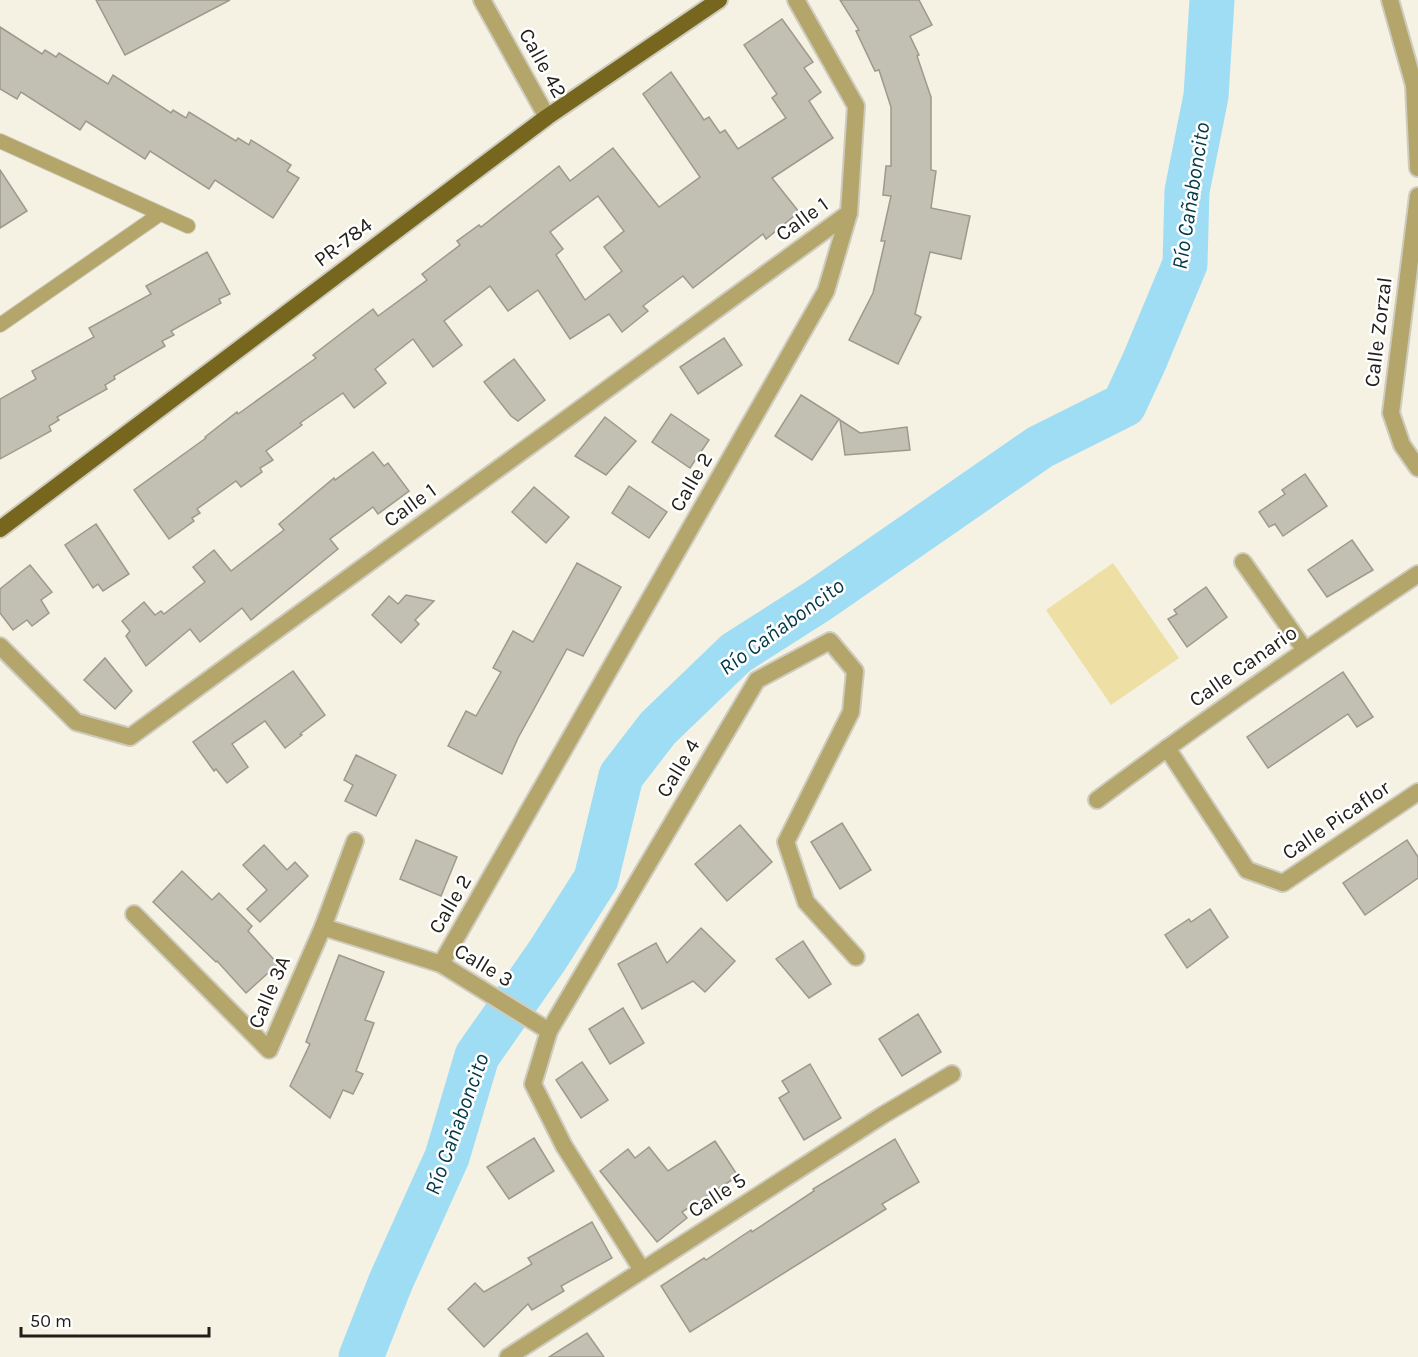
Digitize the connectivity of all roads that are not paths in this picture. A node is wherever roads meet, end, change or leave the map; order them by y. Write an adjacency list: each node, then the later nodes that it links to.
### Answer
1 (482, 0): 5 (street, Calle 42)
2 (719, 0): 5 (main road, PR-784 / PR-784)
3 (796, 0): 9 (street, Calle 2)
4 (1390, 0): 7 (street)
5 (547, 117): 14 (main road, PR-784 / PR-784)
6 (0, 141): 10 (lane)
7 (1418, 168)
8 (1418, 196): 13 (street, Calle Zorzal)
9 (849, 213): 17 (street, Calle 1); 26 (street, Calle 2)
10 (160, 214): 11 (lane); 12 (lane)
11 (188, 226)
12 (0, 325)
13 (1418, 468)
14 (0, 529)
15 (1243, 562): 18 (street)
16 (1418, 574): 18 (street, Calle Canario)
17 (0, 646)
18 (1305, 650): 19 (street, Calle Canario)
19 (1167, 748): 20 (street, Calle Picaflor); 21 (street, Calle Canario)
20 (1418, 792)
21 (1097, 800)
22 (355, 841): 24 (street, Calle 3A)
23 (134, 914): 24 (street, Calle 3A)
24 (322, 927): 26 (street, Calle 3)
25 (856, 957): 27 (street, Calle 4)
26 (441, 964): 27 (street, Calle 3)
27 (549, 1031): 29 (street, Calle 4)
28 (952, 1074): 29 (street, Calle 5)
29 (642, 1270): 30 (street, Calle 5)
30 (508, 1357)

